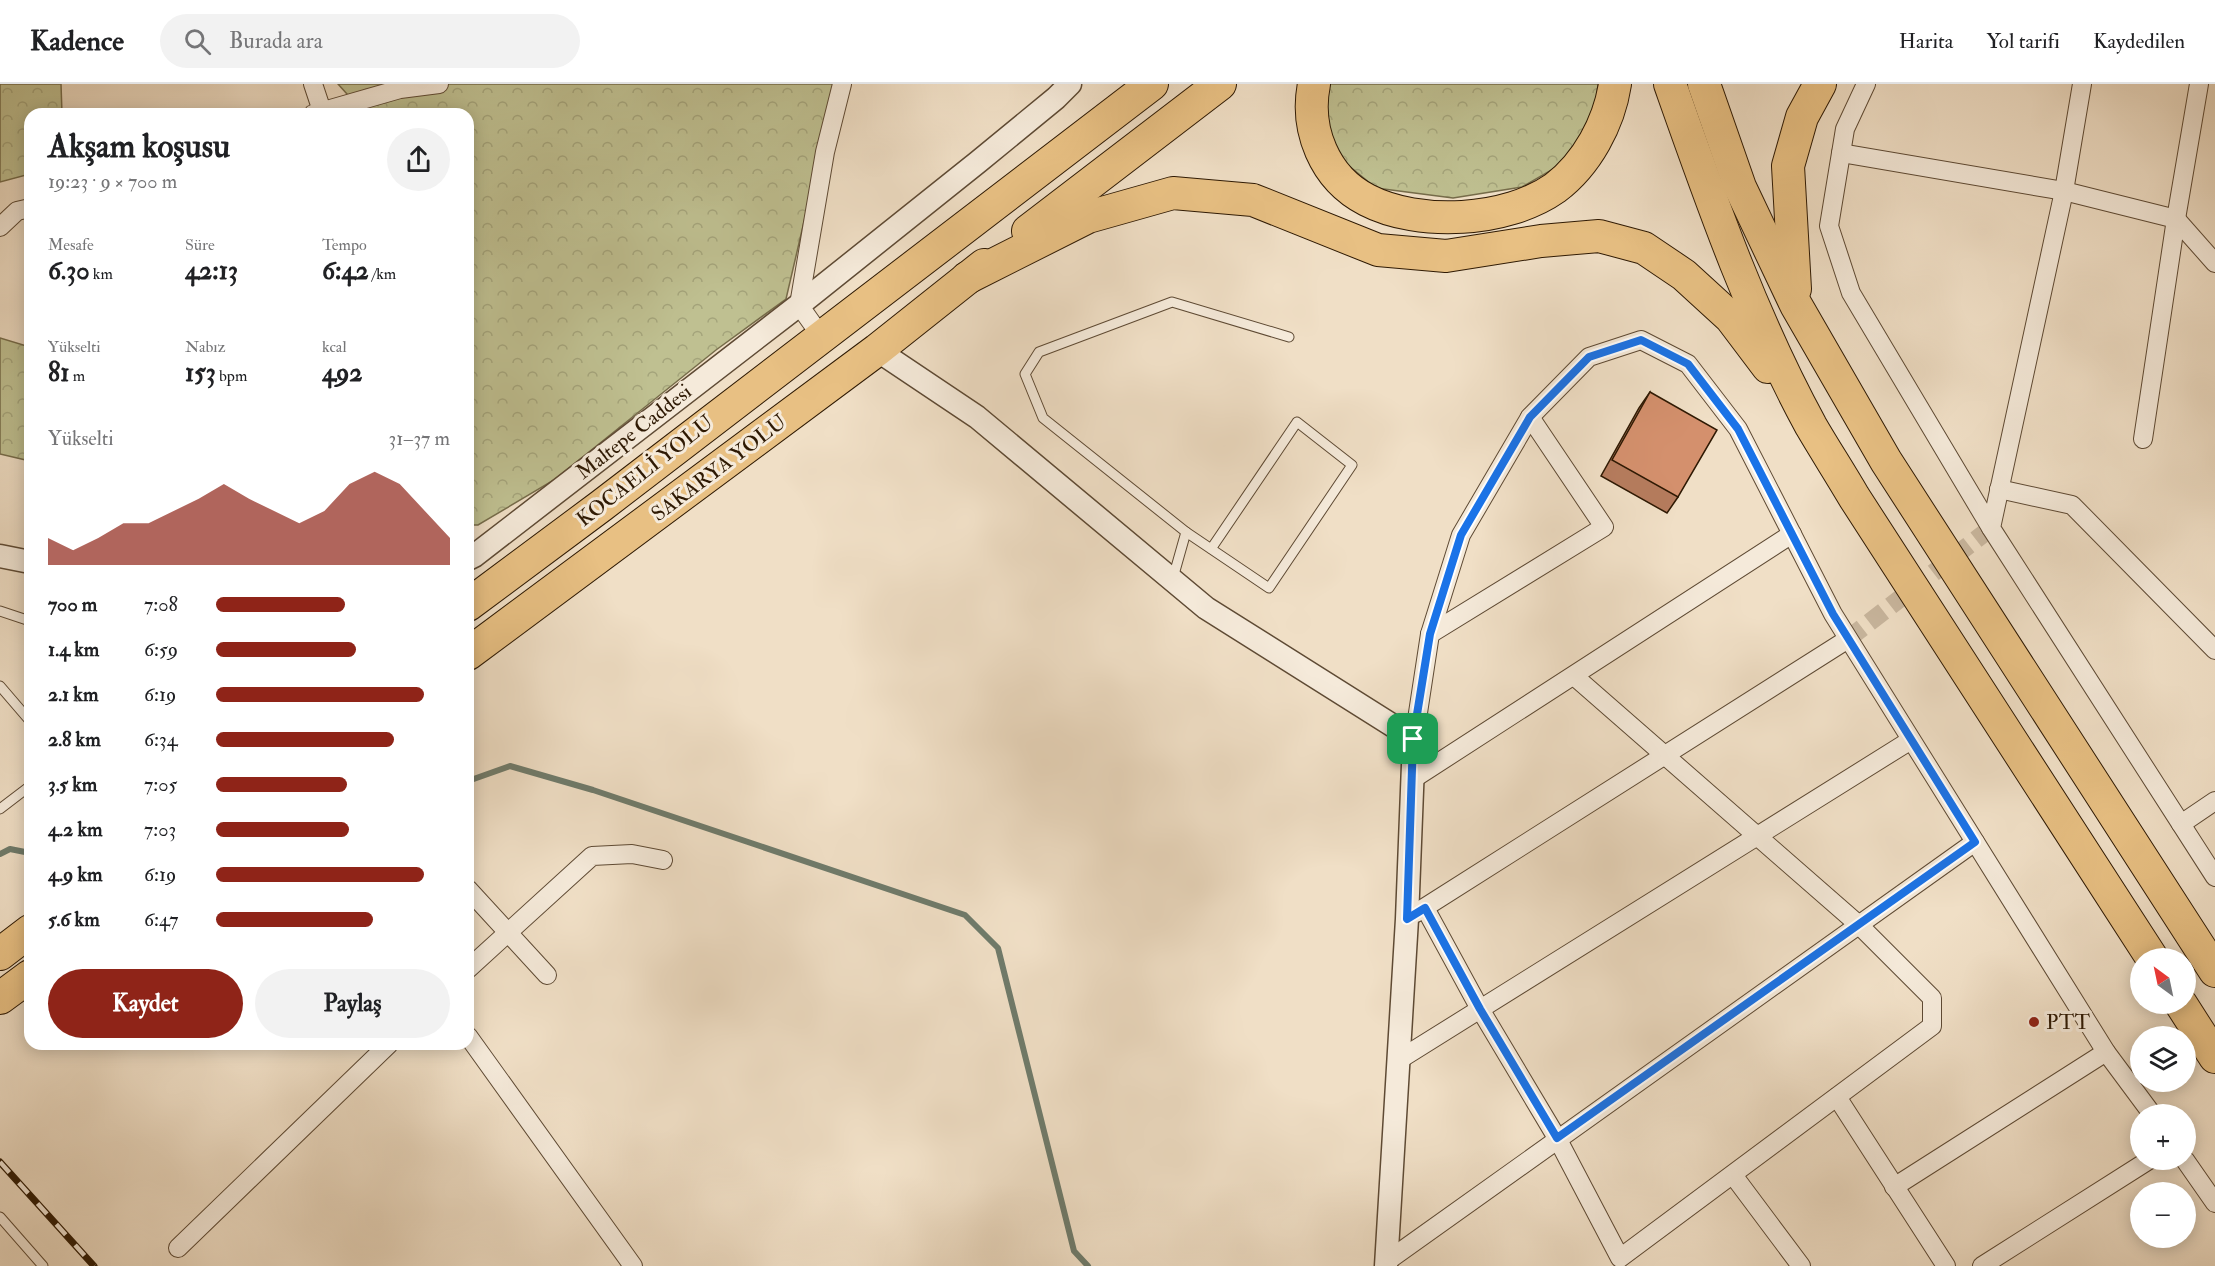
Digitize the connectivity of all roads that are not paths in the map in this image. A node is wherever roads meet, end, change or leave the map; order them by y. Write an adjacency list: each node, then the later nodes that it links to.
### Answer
1 (313, 84): 16 (street)
2 (439, 84): 17 (street)
3 (842, 84): 25 (street)
4 (1070, 84): 25 (street, Maltepe Caddesi)
5 (1129, 84): 27 (highway)
6 (1152, 84): 27 (highway)
7 (1220, 84): 24 (highway)
8 (1314, 84): 9 (highway)
9 (1615, 84)
10 (1670, 84): 31 (highway)
11 (1704, 84): 26 (highway)
12 (1820, 84): 26 (highway)
13 (1866, 84): 18 (street)
14 (2082, 84): 19 (street)
15 (2199, 84): 21 (street)
16 (318, 108)
17 (336, 108)
18 (1841, 153): 19 (street); 34 (street)
19 (2064, 191): 21 (street); 33 (street)
20 (24, 209): 22 (street)
21 (2175, 219): 23 (street); 32 (street)
22 (0, 227)
23 (2215, 263)
24 (967, 278): 29 (highway, SAKARYA YOLU); 31 (highway)
25 (799, 305): 27 (street); 39 (street, Maltepe Caddesi)
26 (1796, 305): 72 (highway)
27 (821, 336): 42 (highway, KOCAELİ YOLU)
28 (1289, 337): 35 (lane)
29 (877, 350): 41 (street); 47 (highway, SAKARYA YOLU)
30 (1530, 417): 36 (street); 45 (street); 45 (street)
31 (1811, 426): 69 (highway)
32 (2143, 439)
33 (1999, 489): 34 (street); 48 (street)
34 (1991, 528): 59 (street)
35 (1186, 532): 37 (lane); 41 (lane)
36 (1792, 534): 46 (street); 49 (street)
37 (1211, 549): 37 (lane)
38 (0, 556): 40 (street)
39 (474, 556)
40 (24, 561)
41 (1172, 580): 52 (street)
42 (474, 601)
43 (0, 611): 44 (lane)
44 (24, 619)
45 (1430, 634): 52 (street)
46 (1848, 639): 53 (street); 54 (street)
47 (474, 650)
48 (2215, 650)
49 (1574, 676): 54 (street); 55 (street)
50 (0, 687): 51 (lane)
51 (24, 714)
52 (1413, 739): 55 (street)
53 (1911, 740): 60 (street); 61 (street)
54 (1665, 755): 60 (street); 65 (street)
55 (1413, 779): 65 (street)
56 (24, 791): 58 (lane)
57 (2215, 801): 59 (street)
58 (0, 809)
59 (2181, 824): 63 (street)
60 (1757, 836): 66 (street); 76 (street)
61 (1975, 842): 66 (street); 80 (street)
62 (663, 860): 67 (street)
63 (2215, 877)
64 (474, 895): 67 (street)
65 (1416, 913): 76 (street); 82 (street)
66 (1859, 924): 83 (street); 85 (street)
67 (508, 932): 71 (street); 73 (street)
68 (24, 936): 70 (highway)
69 (2146, 948)
70 (0, 954)
71 (474, 963)
72 (2215, 971)
73 (547, 975)
74 (24, 980): 75 (highway)
75 (0, 998)
76 (1480, 1009): 82 (street); 85 (street)
77 (2187, 1014): 81 (highway)
78 (474, 1044): 95 (street)
79 (383, 1050): 92 (street)
80 (2106, 1052): 84 (street); 89 (street)
81 (2215, 1057)
82 (1397, 1061): 93 (street)
83 (1837, 1097): 88 (street); 89 (street)
84 (2145, 1104)
85 (1557, 1138): 88 (street); 93 (street)
86 (2133, 1170): 98 (street)
87 (2192, 1170): 90 (street)
88 (1733, 1175): 96 (street)
89 (1894, 1186): 97 (street)
90 (2215, 1203)
91 (0, 1217): 94 (lane)
92 (178, 1248)
93 (1386, 1264)
94 (43, 1266)
95 (633, 1266)
96 (1800, 1266)
97 (1946, 1266)
98 (1982, 1266)

